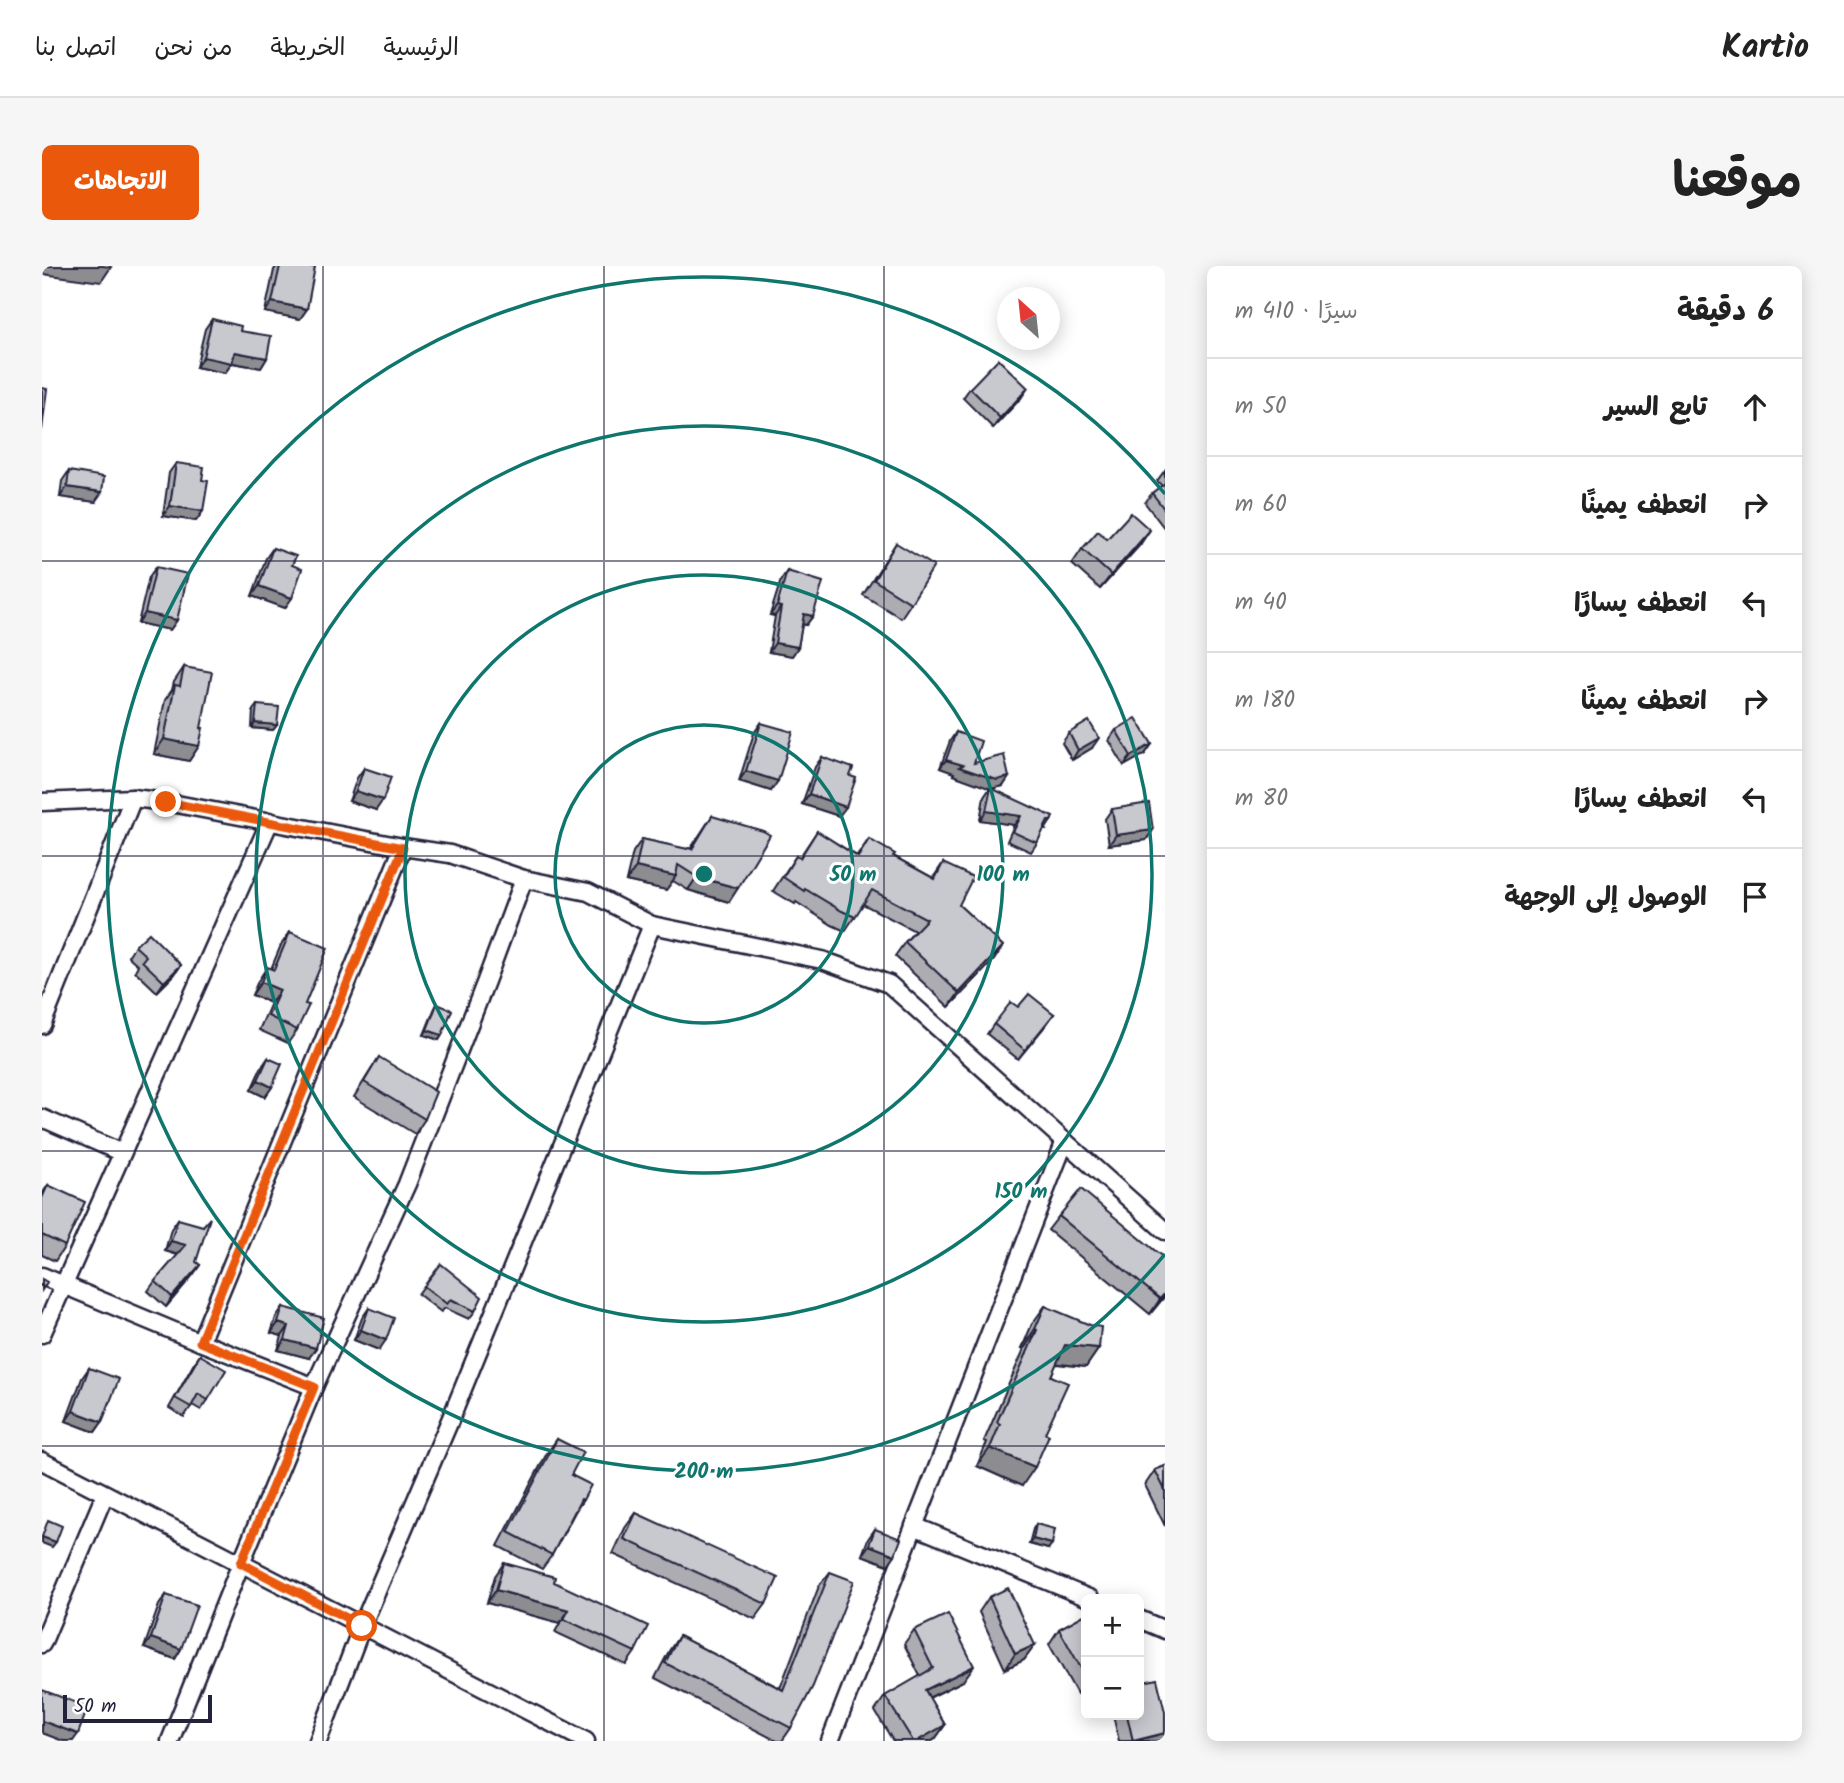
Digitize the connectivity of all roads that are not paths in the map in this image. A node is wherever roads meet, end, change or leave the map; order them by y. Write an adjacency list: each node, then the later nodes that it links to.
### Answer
1 (133, 797): 2 (street); 3 (street); 7 (street)
2 (42, 802)
3 (270, 821): 4 (street); 10 (street)
4 (403, 848): 5 (street); 15 (street)
5 (524, 879): 6 (street); 16 (street)
6 (652, 925): 9 (street); 23 (street)
7 (42, 1025)
8 (42, 1118): 10 (street)
9 (1065, 1141): 11 (street); 19 (street)
10 (122, 1153): 13 (street)
11 (1165, 1231)
12 (42, 1276): 13 (street)
13 (64, 1285): 14 (street); 15 (street)
14 (42, 1334)
15 (200, 1342): 16 (street)
16 (314, 1387): 20 (street)
17 (42, 1461): 18 (street)
18 (106, 1493): 20 (street); 25 (street)
19 (914, 1526): 21 (street); 29 (street)
20 (241, 1563): 23 (street); 26 (street)
21 (1081, 1595)
22 (1144, 1621): 24 (street)
23 (362, 1626): 27 (street); 28 (street)
24 (1165, 1630)
25 (42, 1644)
26 (170, 1741)
27 (318, 1741)
28 (586, 1741)
29 (830, 1741)

